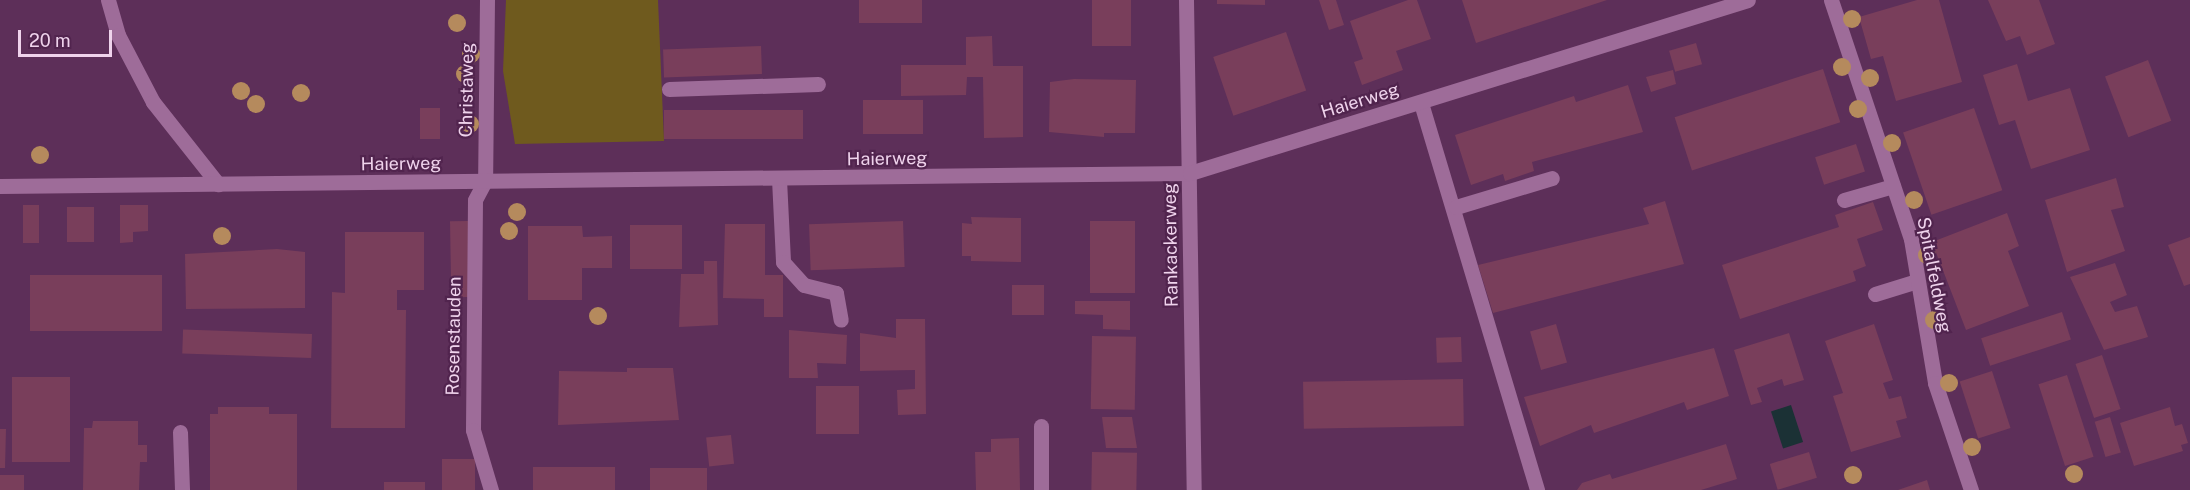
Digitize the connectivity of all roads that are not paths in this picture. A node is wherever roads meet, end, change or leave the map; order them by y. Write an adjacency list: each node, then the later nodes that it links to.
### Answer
1 (108, 0): 13 (street)
2 (487, 0): 12 (street, Christaweg)
3 (1186, 0): 9 (street, Rankackerweg)
4 (1748, 0): 8 (street, Haierweg)
5 (1831, 0): 15 (street, Spitalfeldweg)
6 (818, 84): 7 (street)
7 (669, 89)
8 (1421, 103): 9 (street, Haierweg); 17 (street)
9 (1190, 173): 11 (street, Haierweg); 26 (street, Rankackerweg)
10 (1552, 178): 17 (street)
11 (779, 179): 12 (street, Haierweg); 20 (street)
12 (485, 181): 13 (street, Haierweg); 24 (street, Rosenstauden)
13 (218, 184): 14 (street, Haierweg)
14 (0, 186)
15 (1893, 186): 16 (street); 18 (street, Spitalfeldweg)
16 (1844, 200)
17 (1456, 207): 27 (street)
18 (1917, 281): 19 (street); 28 (street, Spitalfeldweg)
19 (1875, 294)
20 (841, 321)
21 (1041, 426): 25 (street)
22 (180, 432): 23 (street)
23 (182, 490)
24 (491, 490)
25 (1041, 490)
26 (1194, 490)
27 (1537, 490)
28 (1971, 490)

